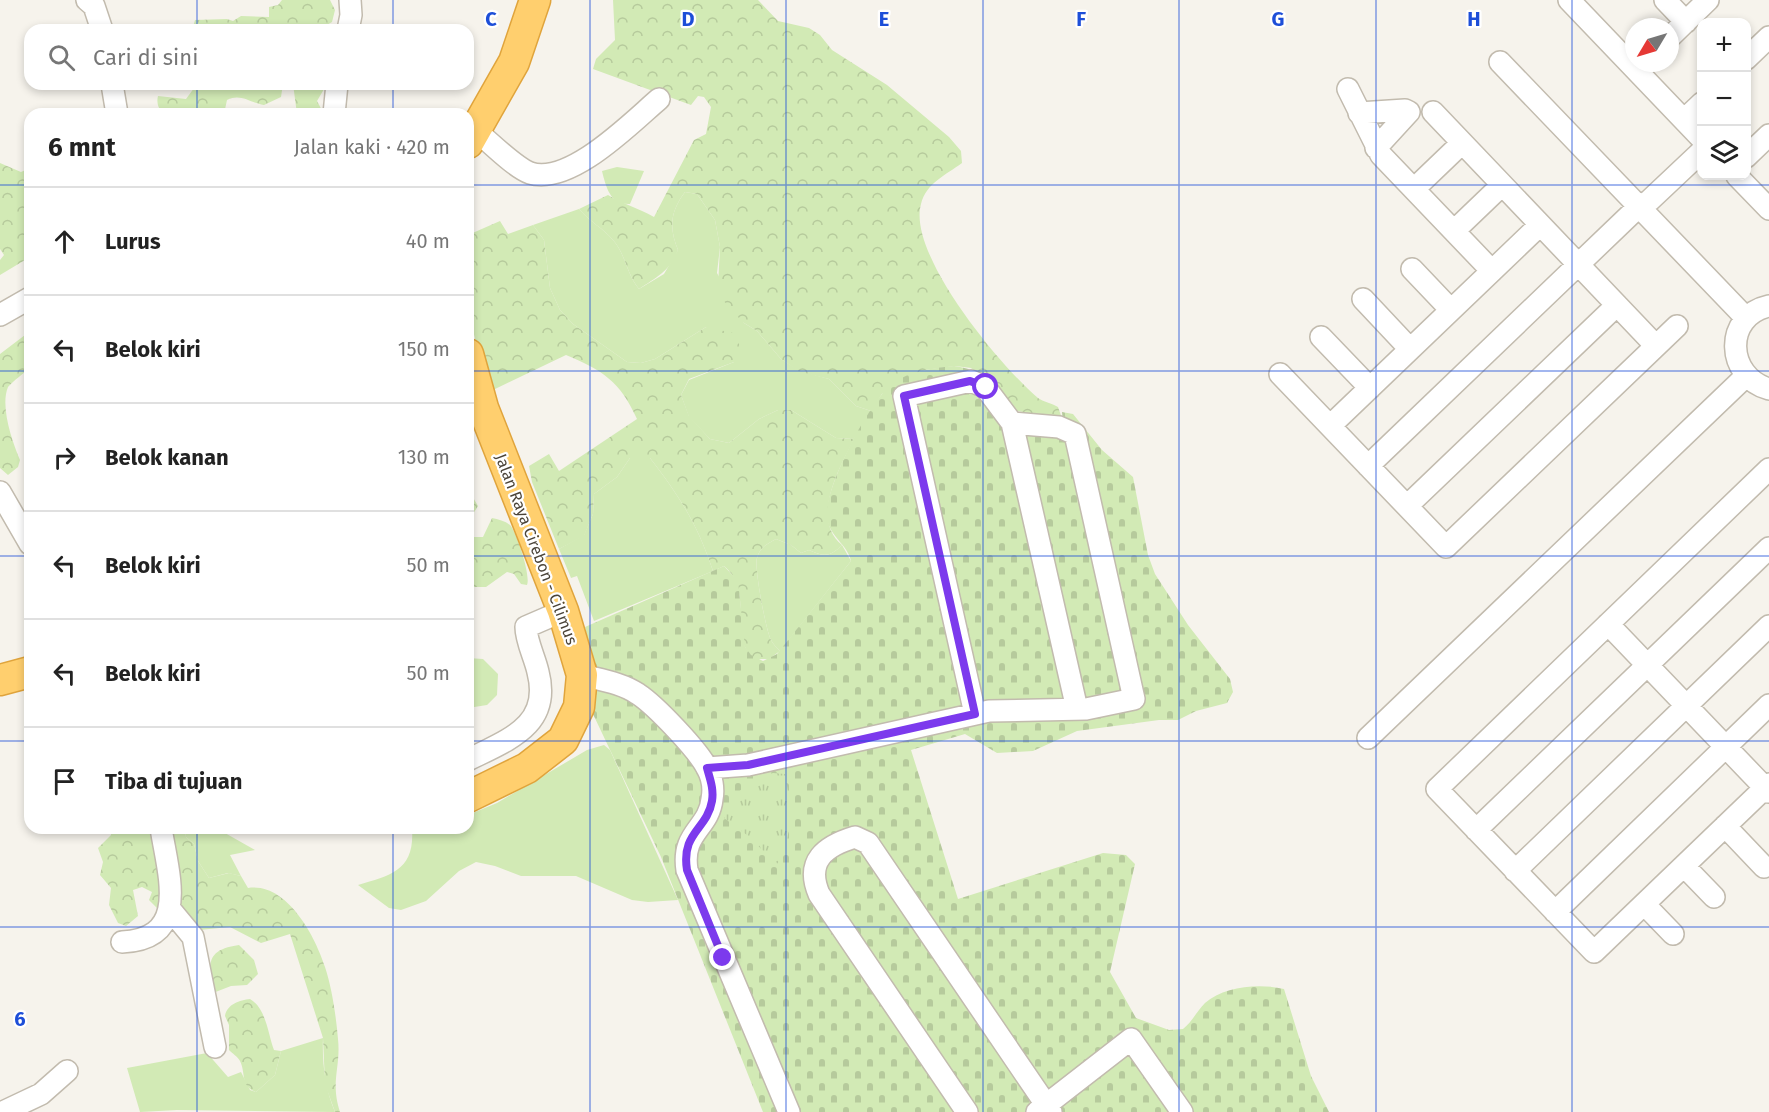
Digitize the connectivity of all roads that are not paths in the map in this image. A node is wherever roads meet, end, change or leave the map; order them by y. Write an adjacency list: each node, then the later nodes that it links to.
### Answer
1 (87, 0): 8 (street)
2 (350, 0): 9 (street)
3 (535, 0): 26 (highway)
4 (1569, 0): 12 (street)
5 (1665, 0): 7 (street)
6 (1708, 0): 7 (street)
7 (1686, 22): 10 (street)
8 (100, 24)
9 (349, 24)
10 (1679, 29)
11 (1769, 37): 13 (street)
12 (1625, 53)
13 (1751, 54)
14 (1500, 62): 37 (street)
15 (1644, 72): 25 (street)
16 (1348, 89): 24 (street)
17 (113, 90): 21 (street)
18 (336, 90): 22 (street)
19 (659, 99): 29 (street)
20 (1697, 107): 25 (street)
21 (116, 108)
22 (335, 108)
23 (1433, 112): 30 (street)
24 (1359, 113): 31 (street); 31 (street)
25 (1684, 120): 27 (street)
26 (474, 132)
27 (1697, 134)
28 (1769, 135): 32 (street)
29 (474, 137)
30 (1462, 143): 35 (street); 36 (street)
31 (1376, 148): 36 (street)
32 (1751, 152)
33 (1697, 155): 37 (street)
34 (1741, 180): 38 (street)
35 (1502, 185): 39 (street); 40 (street)
36 (1414, 189): 40 (street)
37 (1640, 207): 41 (street); 50 (street)
38 (1769, 209)
39 (1540, 225): 41 (street); 43 (street)
40 (1454, 231): 43 (street)
41 (1578, 264): 46 (street); 62 (street)
42 (1412, 269): 48 (street)
43 (1492, 271): 48 (street)
44 (1363, 299): 54 (street)
45 (24, 301): 49 (street)
46 (1617, 305): 53 (street); 65 (street)
47 (1769, 306): 50 (street)
48 (1451, 310): 54 (street)
49 (0, 315)
50 (1746, 318): 57 (street)
51 (1677, 326): 53 (street)
52 (1322, 337): 58 (street)
53 (1656, 346): 65 (street)
54 (1410, 349): 58 (street)
55 (1280, 374): 61 (street)
56 (474, 376): 68 (highway, Jalan Raya Cirebon - Cilimus)
57 (1746, 376): 59 (street); 79 (street)
58 (1370, 388): 61 (street)
59 (1769, 389)
60 (1012, 423): 77 (street); 77 (street); 78 (street)
61 (1330, 426): 62 (street)
62 (1368, 466): 65 (street)
63 (1769, 469): 69 (street)
64 (0, 492): 66 (street)
65 (1407, 506)
66 (24, 534)
67 (1769, 548): 71 (street)
68 (563, 610): 73 (highway, Jalan Raya Cirebon - Cilimus); 81 (street)
69 (1608, 624): 71 (street); 86 (street)
70 (1769, 627): 76 (street)
71 (1647, 665): 76 (street); 86 (street)
72 (24, 674): 74 (highway)
73 (582, 675): 82 (street); 84 (highway, Jalan Raya Cirebon - Cilimus)
74 (0, 680)
75 (1769, 705): 80 (street)
76 (1686, 706): 80 (street); 90 (street)
77 (1077, 709): 78 (street)
78 (975, 714): 82 (street)
79 (1368, 738)
80 (1726, 747): 83 (street); 94 (street)
81 (474, 757)
82 (707, 768): 101 (street)
83 (1768, 788): 85 (street)
84 (474, 794)
85 (1725, 826): 88 (street); 89 (street)
86 (1476, 830): 90 (street)
87 (162, 834): 93 (street)
88 (1684, 866): 91 (street); 92 (street)
89 (1764, 867)
90 (1515, 871): 94 (street)
91 (1714, 897)
92 (1644, 904): 94 (street); 95 (street)
93 (169, 908): 96 (street); 97 (street)
94 (1555, 912)
95 (1673, 934)
96 (122, 942)
97 (215, 1047)
98 (67, 1071): 100 (street)
99 (1045, 1110): 102 (street); 103 (street)
100 (3, 1112)
101 (789, 1112)
102 (967, 1112)
103 (1182, 1112)

